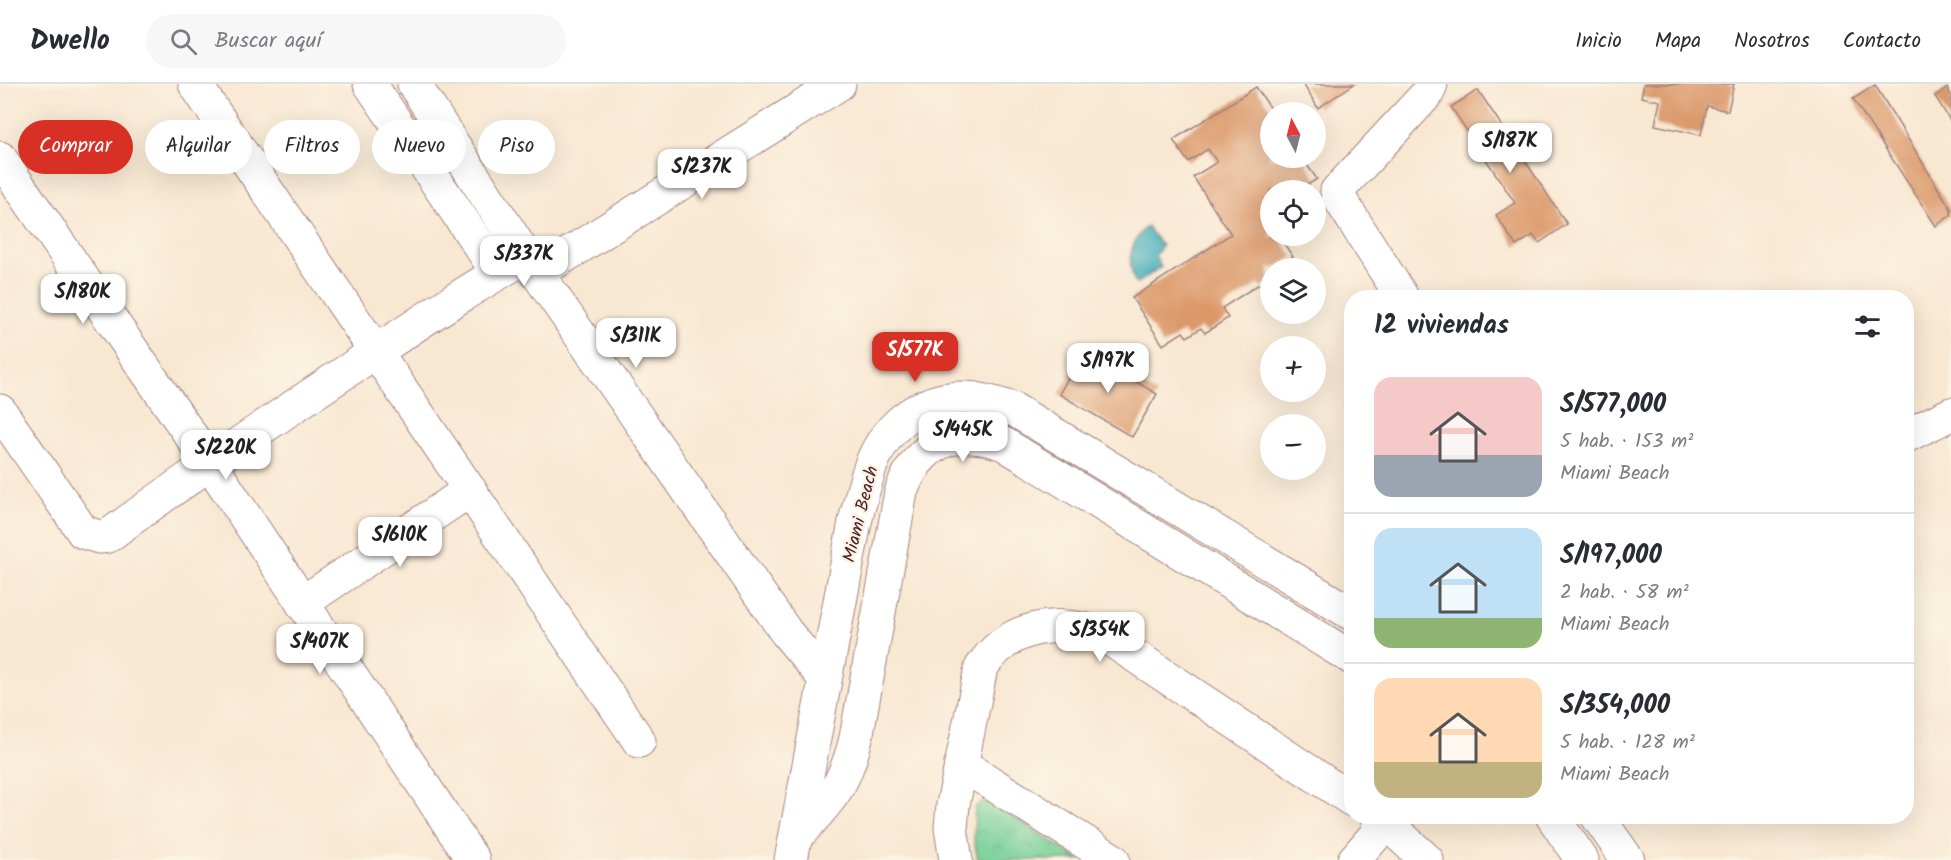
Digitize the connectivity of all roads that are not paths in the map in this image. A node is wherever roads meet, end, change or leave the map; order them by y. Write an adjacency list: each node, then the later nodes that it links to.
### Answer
1 (195, 84): 10 (street)
2 (370, 84): 8 (street)
3 (414, 84): 7 (street)
4 (839, 84): 7 (street)
5 (1431, 84): 9 (street)
6 (0, 158): 14 (street)
7 (532, 265): 8 (street); 19 (street)
8 (498, 273): 10 (street)
9 (1398, 290)
10 (376, 351): 14 (street); 15 (street)
11 (0, 411): 14 (street)
12 (1951, 414): 13 (street)
13 (1914, 432)
14 (209, 462): 16 (street)
15 (470, 490): 16 (street); 20 (street)
16 (302, 603): 28 (street)
17 (1344, 609): 19 (street, Miami Beach)
18 (1344, 653): 27 (street, Miami Beach)
19 (825, 679): 27 (street, Miami Beach)
20 (639, 741)
21 (961, 764): 22 (street); 29 (street); 30 (street)
22 (1344, 795)
23 (1381, 824): 31 (street)
24 (1391, 824): 32 (street)
25 (1557, 824): 33 (street)
26 (1603, 824): 34 (street)
27 (793, 849)
28 (473, 860)
29 (956, 860)
30 (1113, 860)
31 (1354, 860)
32 (1427, 860)
33 (1582, 860)
34 (1628, 860)

